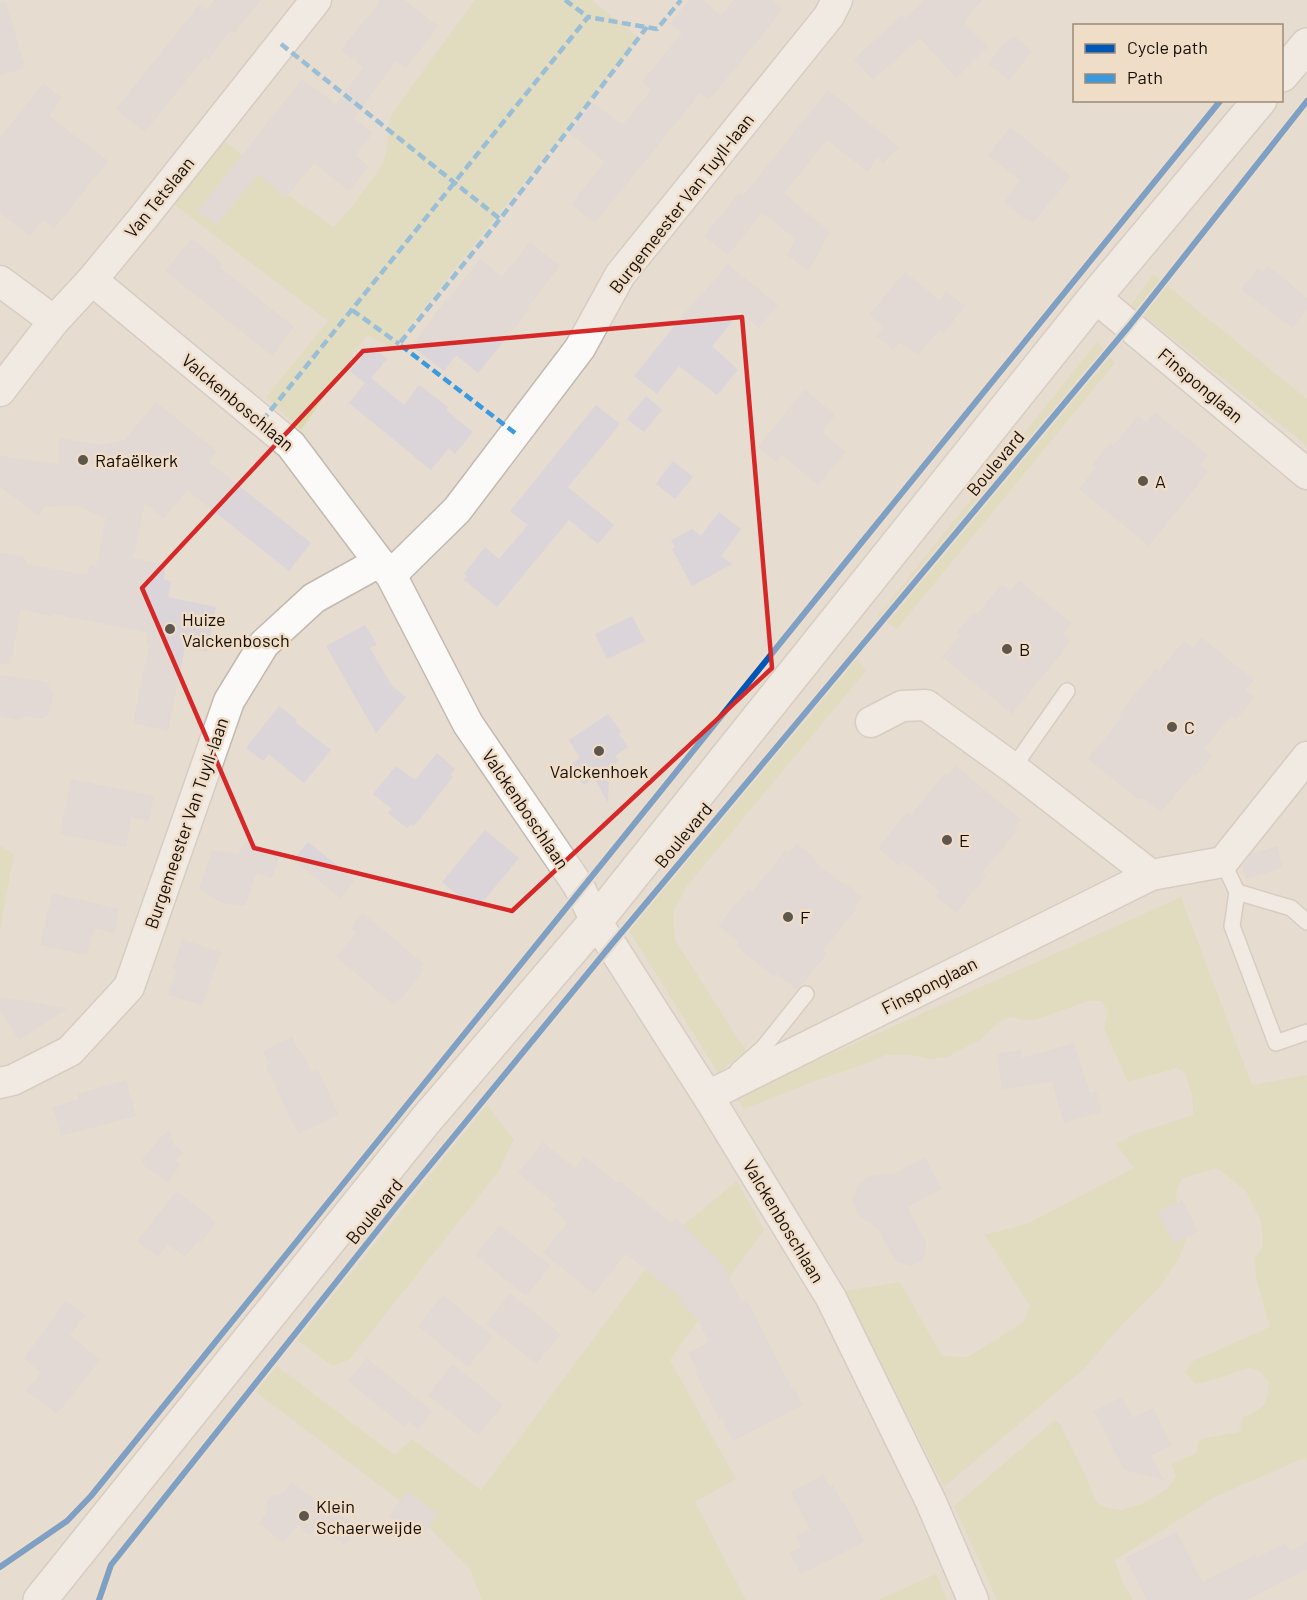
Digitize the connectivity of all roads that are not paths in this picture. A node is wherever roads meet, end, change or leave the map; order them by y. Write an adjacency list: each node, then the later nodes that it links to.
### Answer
1 (316, 0): 6 (street, Van Tetslaan)
2 (837, 0): 12 (street, Burgemeester Van Tuyll-laan)
3 (1307, 45): 4 (street)
4 (1283, 73)
5 (1258, 102): 8 (street, Boulevard)
6 (92, 280): 9 (street, Van Tetslaan); 12 (street, Valckenboschlaan)
7 (0, 281): 9 (street)
8 (1095, 297): 11 (street, Finsponglaan); 20 (street, Boulevard)
9 (54, 321): 10 (street, Van Tetslaan)
10 (0, 391)
11 (1307, 474)
12 (385, 568): 20 (street, Valckenboschlaan); 24 (street, Burgemeester Van Tuyll-laan)
13 (1067, 691): 16 (lane)
14 (871, 722): 16 (street)
15 (1307, 757): 17 (street)
16 (1013, 768): 18 (street)
17 (1223, 862): 18 (street, Finsponglaan); 19 (lane)
18 (1151, 875): 25 (street, Finsponglaan)
19 (1237, 892): 21 (lane); 23 (lane)
20 (596, 921): 25 (street, Valckenboschlaan); 26 (street, Boulevard)
21 (1307, 922)
22 (806, 994): 25 (lane)
23 (1307, 1032)
24 (0, 1083)
25 (708, 1096): 27 (street, Valckenboschlaan)
26 (40, 1600)
27 (973, 1600)

